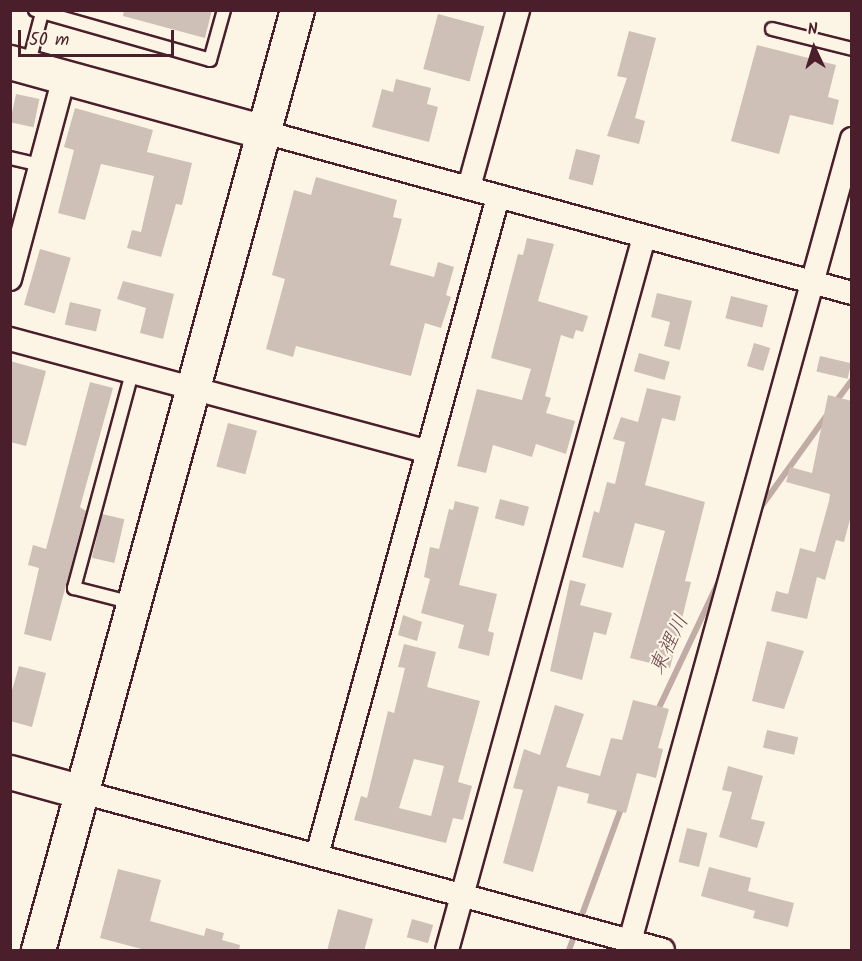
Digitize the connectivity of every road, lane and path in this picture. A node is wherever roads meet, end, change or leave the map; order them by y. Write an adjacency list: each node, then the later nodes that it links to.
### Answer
1 (224, 10): 4 (lane)
2 (297, 10): 9 (street)
3 (518, 10): 13 (street)
4 (38, 12): 7 (lane)
5 (772, 29): 6 (lane)
6 (852, 49)
7 (19, 65): 8 (street)
8 (64, 77): 9 (street); 12 (street)
9 (264, 132): 13 (street); 21 (street)
10 (852, 139): 17 (street)
11 (10, 158): 12 (lane)
12 (40, 165): 16 (street)
13 (469, 187): 14 (street)
14 (498, 197): 15 (street); 22 (street)
15 (644, 237): 17 (street); 27 (street)
16 (10, 279)
17 (813, 282): 18 (street); 28 (street)
18 (852, 293)
19 (10, 339): 20 (street)
20 (132, 373): 21 (street); 23 (lane)
21 (193, 390): 22 (street); 23 (street)
22 (426, 451): 26 (street)
23 (134, 604): 25 (street)
24 (10, 772): 25 (street)
25 (82, 792): 26 (street); 29 (street)
26 (317, 855): 27 (street)
27 (462, 896): 28 (street); 30 (street)
28 (647, 947)
29 (38, 951)
30 (447, 951)

